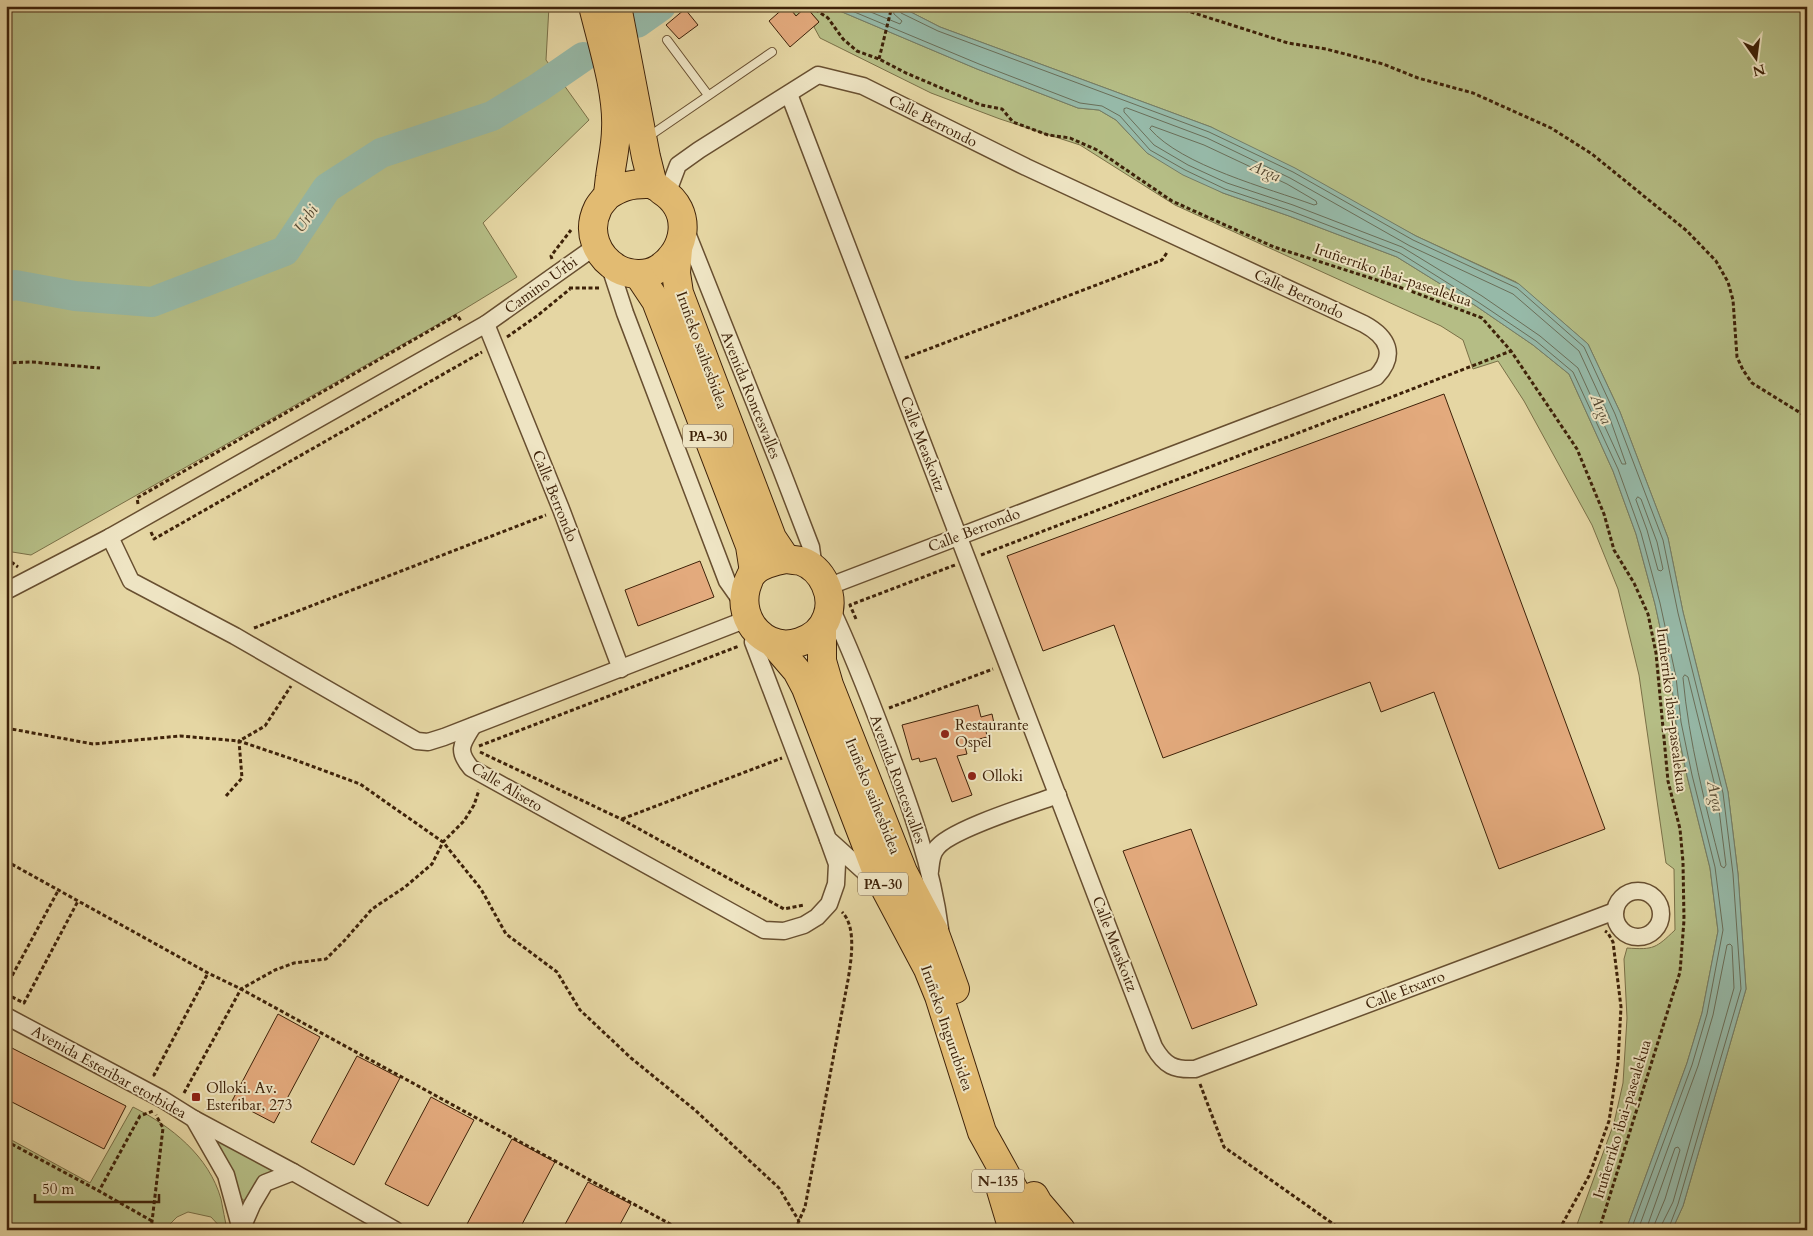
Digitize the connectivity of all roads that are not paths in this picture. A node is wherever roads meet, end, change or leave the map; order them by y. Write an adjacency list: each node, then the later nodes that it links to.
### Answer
1 (593, 6): 9 (highway)
2 (617, 6): 7 (highway)
3 (667, 40): 6 (lane)
4 (772, 52): 6 (lane)
5 (789, 94): 8 (street, Calle Berrondo); 15 (street, Calle Measkoitz); 15 (street, Calle Berrondo)
6 (708, 95): 7 (lane)
7 (643, 140): 8 (highway)
8 (660, 189): 9 (highway); 10 (highway)
9 (607, 196): 12 (highway)
10 (683, 222): 11 (highway, PA-30); 20 (street, Avenida Roncesvalles)
11 (678, 249): 13 (highway); 17 (highway, Iruñeko saihesbidea / PA-30)
12 (603, 266): 13 (highway); 14 (street, Camino Urbi); 21 (street)
13 (638, 274): 18 (highway, Iruñeko saihesbidea / PA-30)
14 (486, 324): 16 (street, Camino Urbi); 22 (street, Calle Berrondo)
15 (958, 536): 20 (street, Calle Berrondo); 24 (street, Calle Measkoitz)
16 (110, 537): 19 (street, Camino Urbi); 23 (street)
17 (786, 559): 18 (highway); 20 (highway)
18 (754, 572): 21 (highway, PA-30)
19 (6, 591)
20 (823, 597): 21 (highway); 26 (street, Avenida Roncesvalles); 29 (highway, Iruñeko saihesbidea / PA-30)
21 (752, 629): 22 (street); 25 (street); 27 (highway, Iruñeko Ingurubidea / PA-30)
22 (621, 669): 23 (street)
23 (473, 726): 25 (street, Calle Aliseto)
24 (1058, 795): 26 (street); 31 (street, Calle Measkoitz)
25 (828, 839): 27 (street)
26 (930, 872): 29 (street, Avenida Roncesvalles)
27 (887, 893): 33 (highway, Iruñeko Ingurubidea / PA-30)
28 (1615, 911): 31 (street, Calle Etxarro)
29 (944, 959): 33 (highway, Iruñeko Ingurubidea / PA-30)
30 (6, 1016): 32 (street, Avenida Esteribar etorbidea)
31 (1195, 1069)
32 (194, 1119): 34 (street, Avenida Esteribar etorbidea); 36 (street)
33 (989, 1129): 39 (highway, N-135); 40 (highway, Iruñeko Ingurubidea / PA-30); 41 (highway)
34 (292, 1172): 35 (street, Avenida Esteribar etorbidea); 36 (street)
35 (362, 1211): 37 (street); 38 (street, Avenida Esteribar etorbidea)
36 (241, 1229)
37 (376, 1230)
38 (395, 1230)
39 (1013, 1230)
40 (1038, 1230)
41 (1061, 1230)

